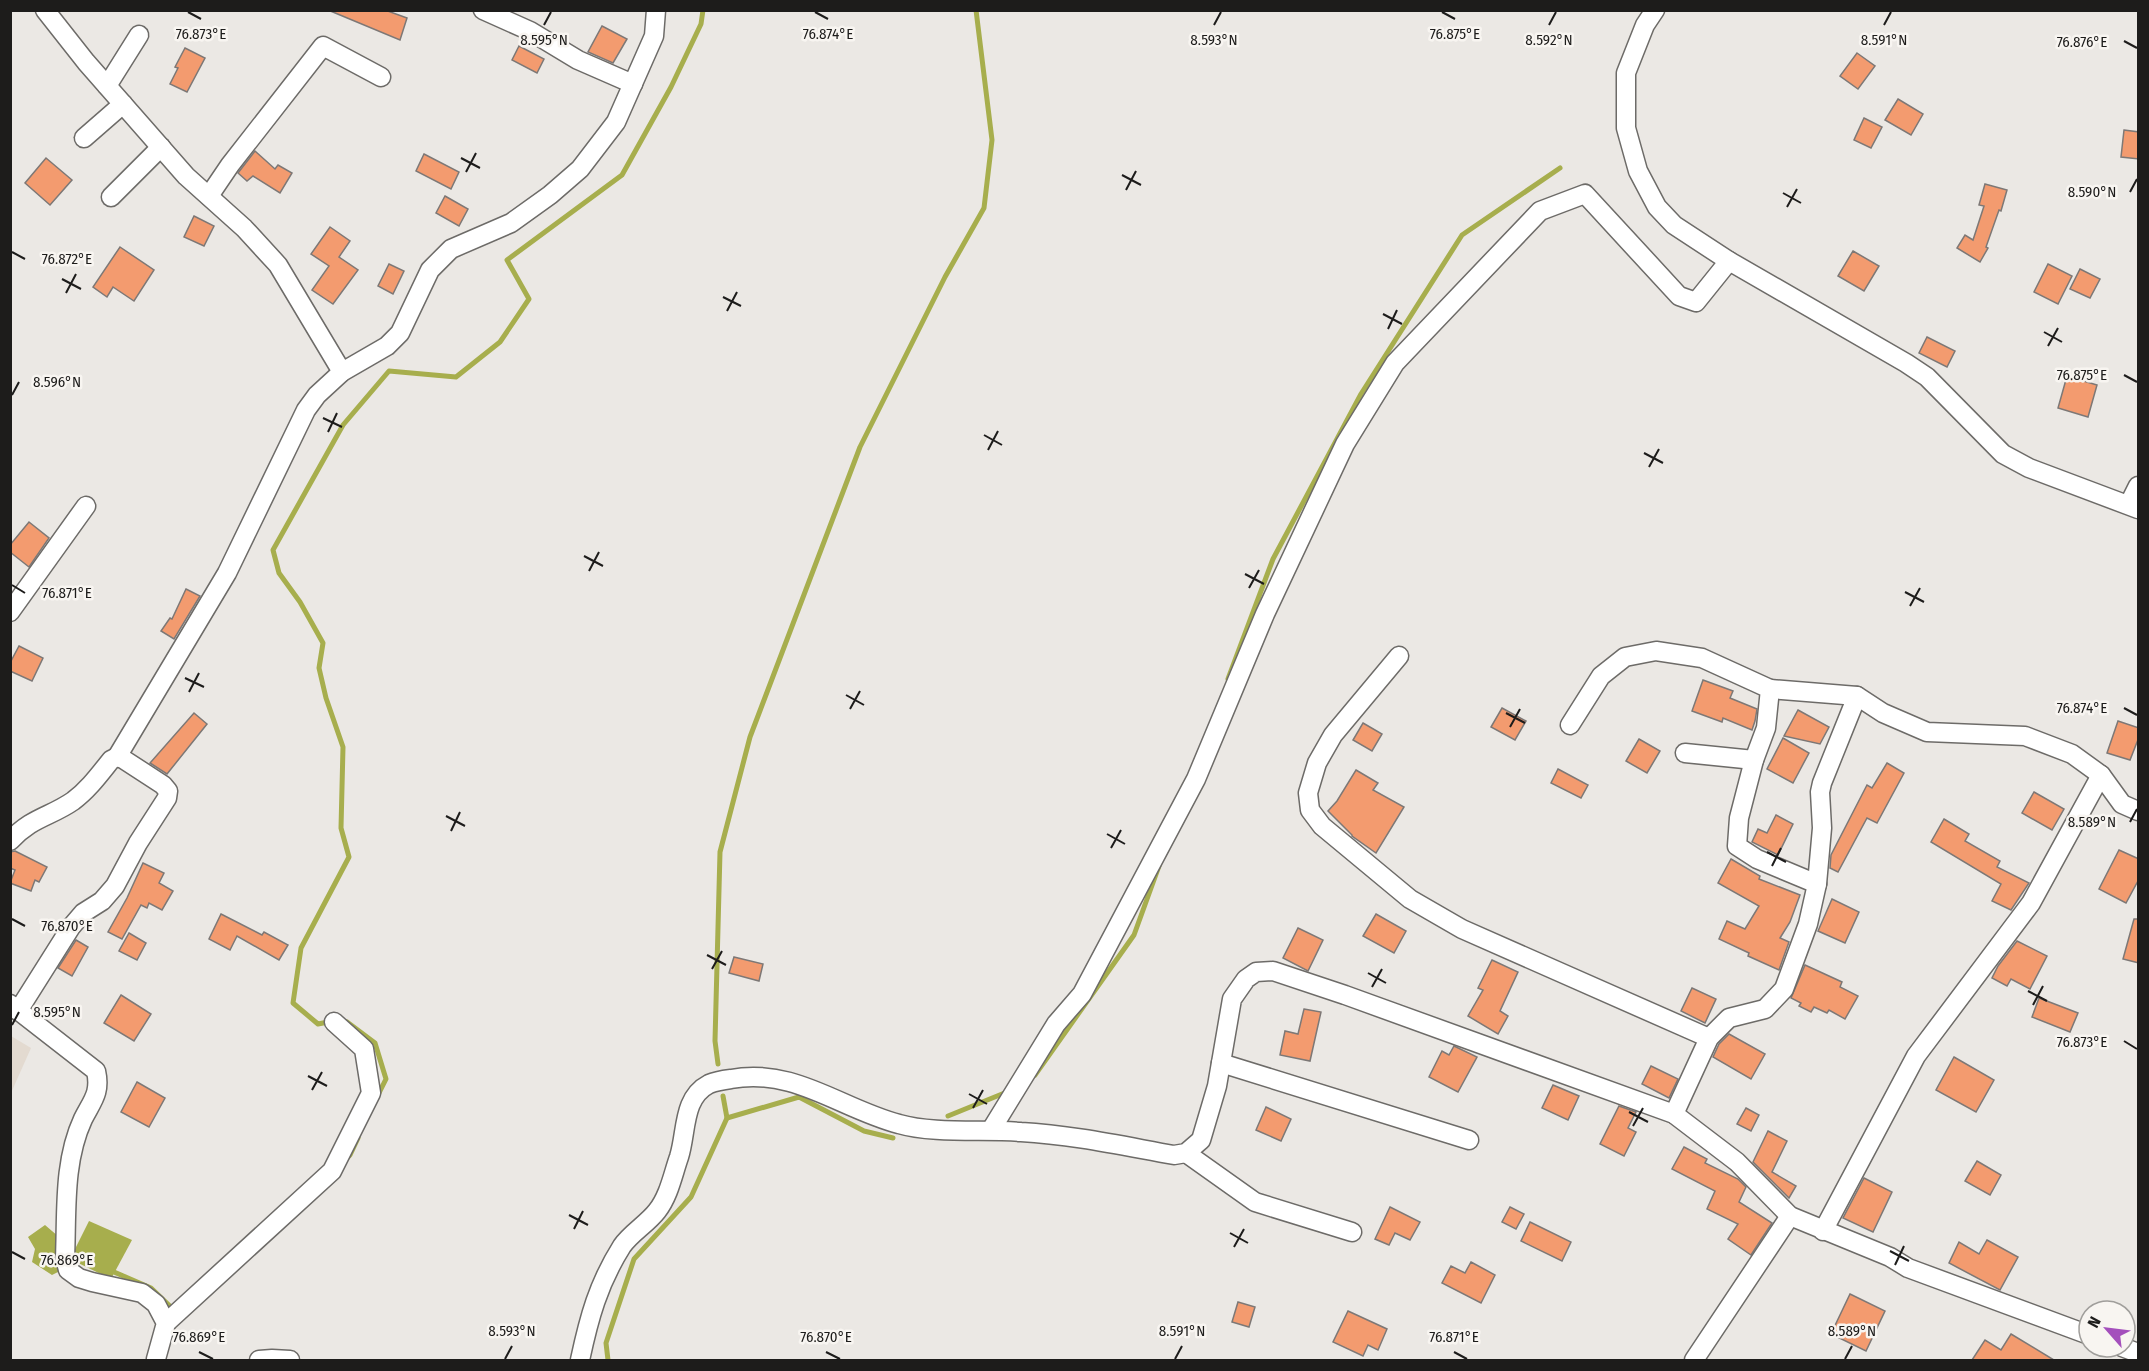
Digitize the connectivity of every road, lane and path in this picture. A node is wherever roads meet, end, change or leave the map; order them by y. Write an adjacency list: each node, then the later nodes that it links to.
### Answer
1 (45, 10): 8 (street)
2 (483, 10): 7 (street)
3 (656, 10): 7 (street)
4 (1655, 10): 14 (street)
5 (139, 35): 8 (street)
6 (381, 77): 12 (street)
7 (633, 84): 15 (street)
8 (107, 86): 9 (street)
9 (123, 104): 10 (street); 11 (street)
10 (84, 138)
11 (161, 147): 12 (street); 13 (street)
12 (208, 196): 15 (street)
13 (111, 197)
14 (1729, 261): 18 (street); 36 (street)
15 (342, 372): 25 (street)
16 (2139, 486): 18 (street)
17 (86, 506): 19 (street)
18 (2134, 506)
19 (10, 612)
20 (1399, 656): 33 (street)
21 (1770, 689): 22 (street); 23 (street); 26 (street)
22 (1857, 696): 27 (street); 30 (street)
23 (1570, 724)
24 (1685, 753): 26 (street)
25 (117, 758): 29 (street); 31 (street)
26 (1754, 760): 30 (street)
27 (2101, 774): 28 (street); 40 (street)
28 (2139, 811)
29 (10, 841)
30 (1817, 884): 33 (street)
31 (14, 1007): 42 (street)
32 (334, 1022): 42 (street)
33 (1709, 1038): 35 (street)
34 (1221, 1063): 35 (street); 37 (street); 38 (street)
35 (1674, 1114): 39 (street)
36 (991, 1130): 38 (street); 47 (street)
37 (1469, 1140)
38 (1186, 1153): 41 (street)
39 (1790, 1216): 40 (street); 48 (street)
40 (1823, 1231): 43 (street)
41 (1352, 1233)
42 (166, 1323): 44 (street)
43 (2077, 1331)
44 (161, 1360)
45 (259, 1360): 46 (street)
46 (290, 1360)
47 (579, 1360)
48 (1694, 1360)

